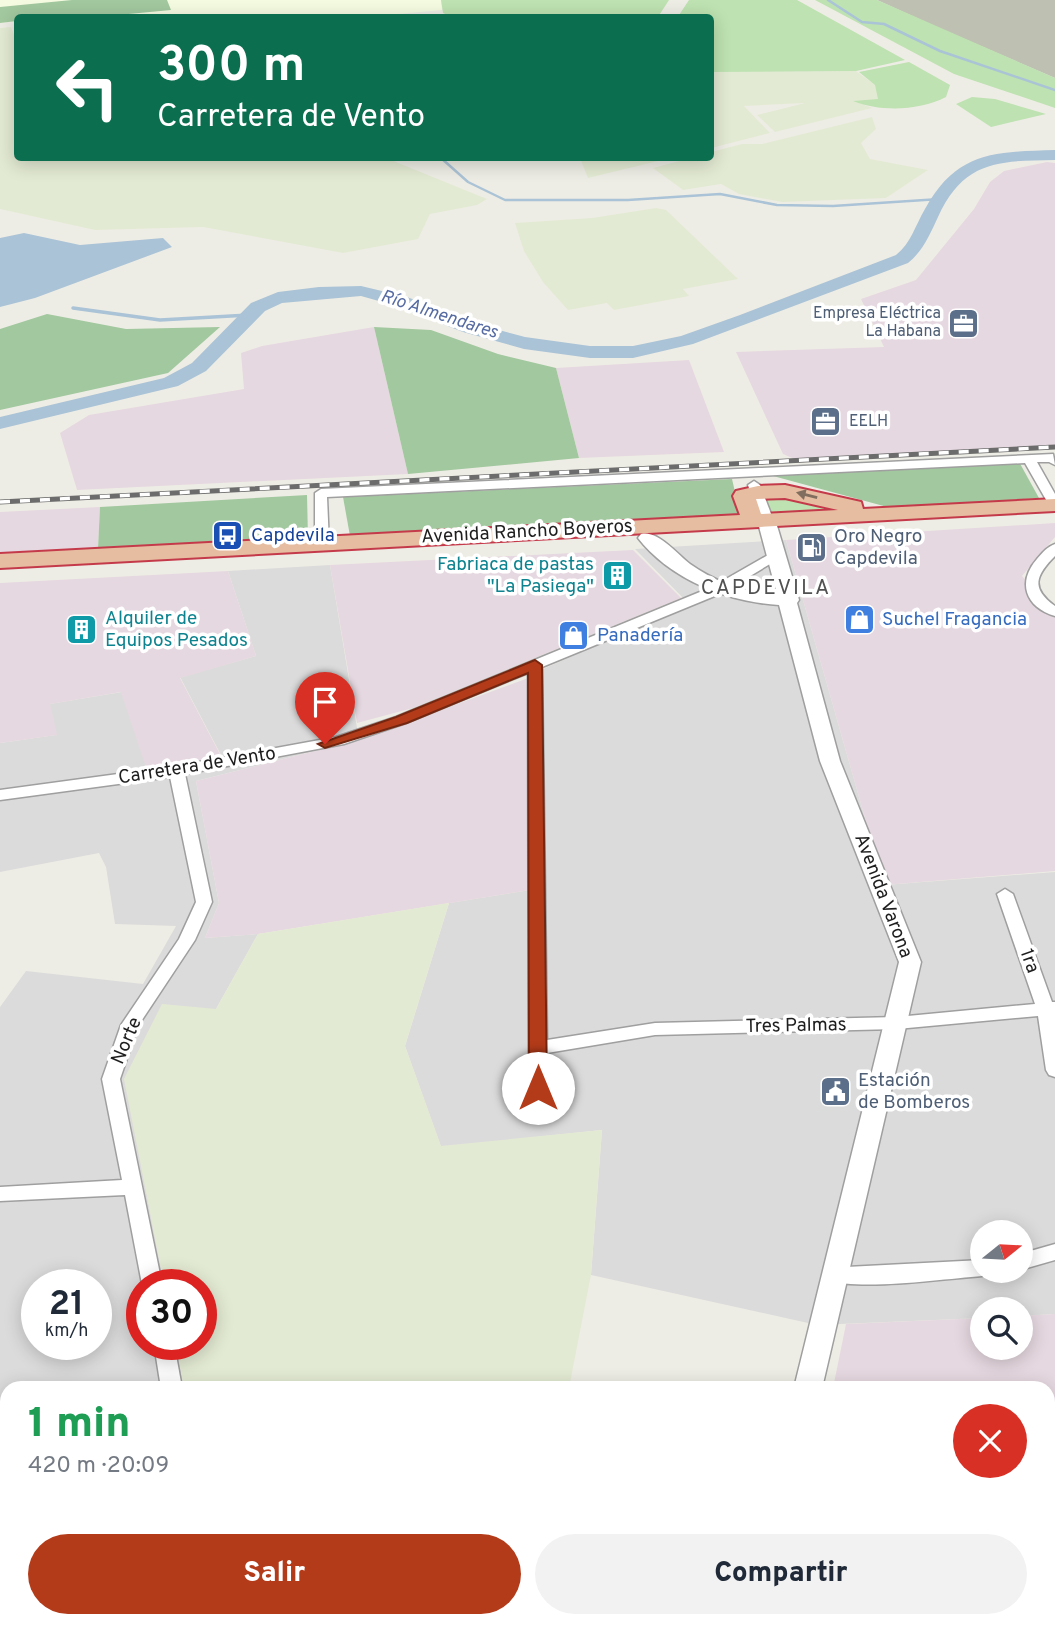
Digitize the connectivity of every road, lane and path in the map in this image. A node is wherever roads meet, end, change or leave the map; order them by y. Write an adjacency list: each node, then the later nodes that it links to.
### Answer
1 (1029, 459): 2 (street); 3 (street); 4 (street)
2 (1054, 459)
3 (752, 487): 5 (highway, one-way to 3); 7 (highway); 9 (street)
4 (1055, 505): 5 (highway, Avenida Rancho Boyeros)
5 (896, 513): 7 (highway, Avenida Rancho Boyeros)
6 (1055, 518): 7 (highway, Avenida Rancho Boyeros)
7 (761, 524): 8 (highway, Avenida Rancho Boyeros); 9 (highway, Avenida Rancho Boyeros); 11 (street, Avenida Varona)
8 (647, 538): 13 (highway, Avenida Rancho Boyeros); 14 (street)
9 (322, 544): 12 (highway, Avenida Rancho Boyeros)
10 (1055, 548): 16 (street)
11 (775, 555): 14 (street, Carretera de Vento); 15 (street, Avenida Varona)
12 (0, 561)
13 (0, 573)
14 (717, 590): 15 (street); 17 (street, Carretera de Vento)
15 (790, 600): 22 (street, Avenida Varona)
16 (1055, 612)
17 (535, 665): 18 (street, Carretera de Vento); 23 (street)
18 (177, 771): 19 (street, Carretera de Vento); 26 (street, Norte)
19 (0, 795)
20 (1005, 894): 21 (street, 1ra)
21 (1051, 1009): 22 (street, Tres Palmas); 24 (street, 1ra)
22 (897, 1023): 23 (street, Tres Palmas); 32 (street, Avenida Varona)
23 (538, 1048): 25 (street)
24 (1055, 1070)
25 (538, 1088)
26 (133, 1187): 27 (street); 30 (street, Norte)
27 (0, 1194)
28 (1055, 1252): 29 (street)
29 (1033, 1258)
30 (149, 1269)
31 (970, 1269): 32 (street)
32 (834, 1274): 35 (street, Avenida Varona)
33 (167, 1360): 34 (street)
34 (171, 1381)
35 (810, 1381)

